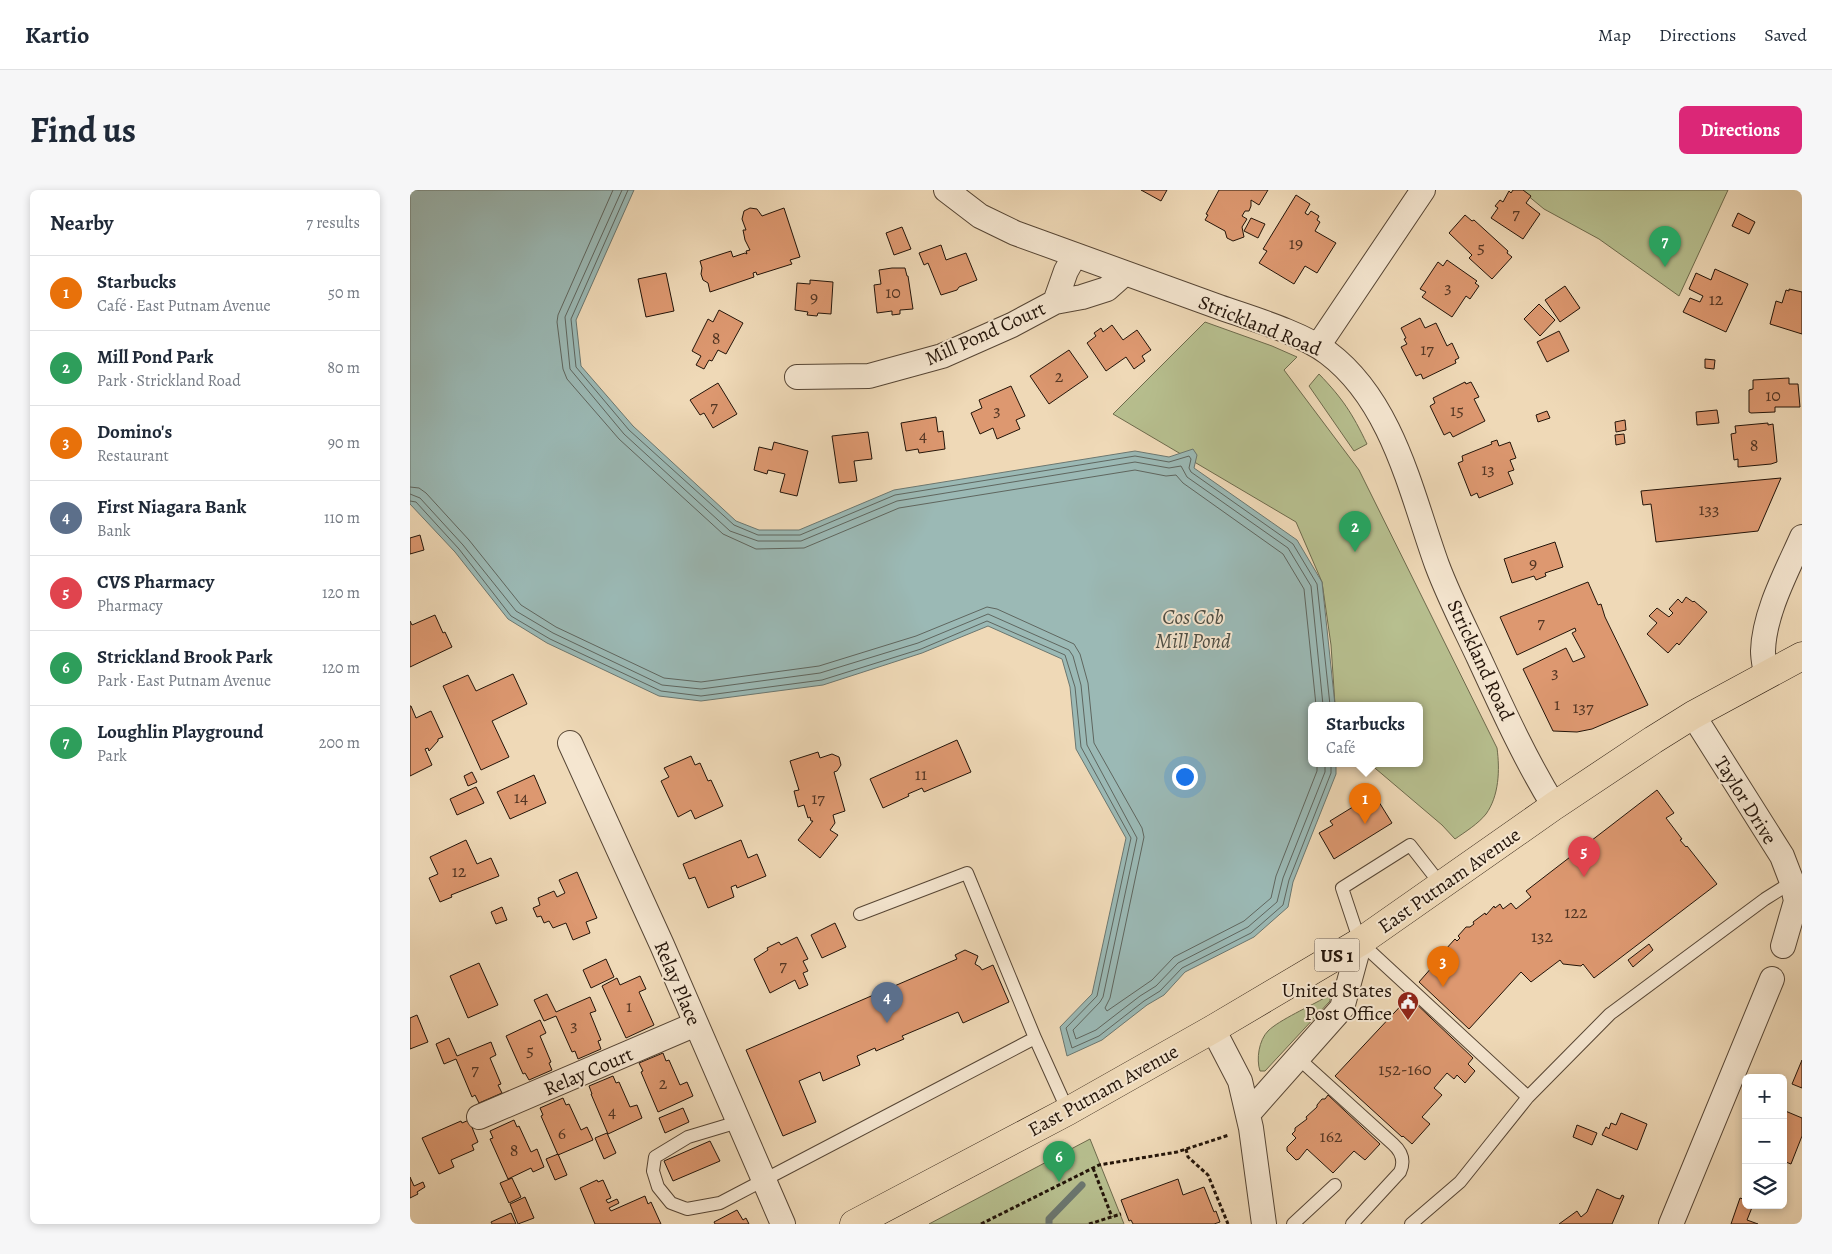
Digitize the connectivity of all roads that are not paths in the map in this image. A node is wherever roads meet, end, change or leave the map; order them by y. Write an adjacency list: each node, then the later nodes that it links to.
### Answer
1 (946, 190): 3 (street, Strickland Road)
2 (1423, 190): 6 (street)
3 (1075, 255): 4 (street, Strickland Road); 5 (street, Mill Pond Court)
4 (1125, 273): 5 (street, Mill Pond Court); 6 (street, Strickland Road)
5 (1055, 302): 7 (street, Mill Pond Court)
6 (1318, 346): 13 (street, Strickland Road)
7 (797, 377)
8 (1802, 537): 10 (street)
9 (1802, 656): 10 (main road, East Putnam Avenue / US 1)
10 (1766, 675): 11 (main road, East Putnam Avenue / US 1)
11 (1693, 716): 13 (main road, East Putnam Avenue / US 1); 14 (street, Taylor Drive)
12 (570, 743): 20 (street, Relay Place)
13 (1554, 806): 15 (main road, East Putnam Avenue / US 1)
14 (1792, 882): 18 (street, Taylor Drive); 24 (lane)
15 (1442, 886): 17 (main road, East Putnam Avenue / US 1); 17 (lane)
16 (860, 914): 22 (lane)
17 (1360, 942): 21 (main road, East Putnam Avenue / US 1); 23 (street); 24 (lane)
18 (1783, 946)
19 (1772, 979): 37 (street)
20 (696, 1024): 26 (street, Relay Court); 28 (street, Relay Place)
21 (1213, 1029): 25 (main road, East Putnam Avenue / US 1); 27 (street)
22 (1035, 1038): 25 (lane); 29 (lane)
23 (1298, 1058): 27 (street); 35 (lane)
24 (1528, 1097): 36 (lane)
25 (1068, 1111): 31 (main road, East Putnam Avenue / US 1)
26 (479, 1117)
27 (1250, 1121): 33 (street)
28 (738, 1122): 29 (street, Relay Place); 29 (lane)
29 (764, 1180): 32 (street, Relay Place)
30 (1335, 1185): 34 (lane)
31 (870, 1220)
32 (783, 1224)
33 (1264, 1224)
34 (1293, 1224)
35 (1352, 1224)
36 (1411, 1224)
37 (1671, 1224)

